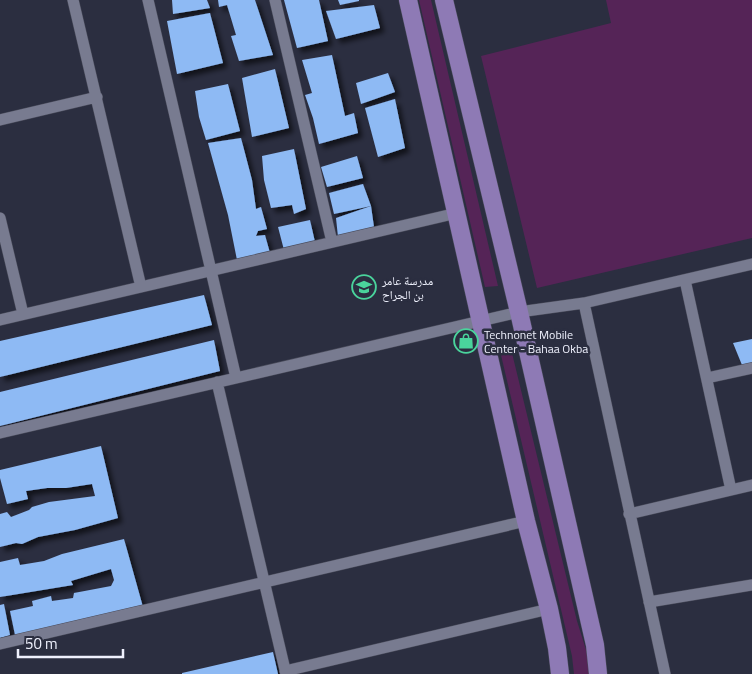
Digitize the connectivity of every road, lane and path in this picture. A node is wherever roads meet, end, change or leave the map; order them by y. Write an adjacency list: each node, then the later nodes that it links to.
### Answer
1 (74, 0): 6 (street)
2 (148, 0): 12 (street)
3 (275, 0): 10 (street)
4 (408, 0): 8 (main road)
5 (444, 0): 16 (main road)
6 (97, 98): 7 (street); 14 (street)
7 (0, 120)
8 (457, 213): 10 (street); 19 (main road)
9 (0, 218): 17 (street)
10 (332, 242): 12 (street)
11 (752, 264): 13 (street)
12 (212, 270): 14 (street); 21 (street)
13 (685, 280): 15 (street); 22 (street)
14 (141, 287): 17 (street)
15 (584, 303): 16 (street); 27 (street)
16 (519, 312): 19 (street); 36 (main road)
17 (23, 314): 18 (street)
18 (0, 320)
19 (481, 321): 21 (street); 28 (main road)
20 (752, 368): 22 (street)
21 (236, 378): 23 (street)
22 (707, 378): 26 (street)
23 (217, 382): 24 (street); 29 (street)
24 (0, 433)
25 (752, 485): 26 (street)
26 (731, 490): 27 (street)
27 (630, 514): 31 (street)
28 (526, 521): 29 (street); 32 (main road)
29 (264, 582): 33 (street); 34 (street)
30 (752, 584): 31 (street)
31 (649, 602): 37 (street)
32 (548, 609): 34 (street); 35 (main road)
33 (0, 644)
34 (286, 672)
35 (560, 674)
36 (598, 674)
37 (665, 674)

